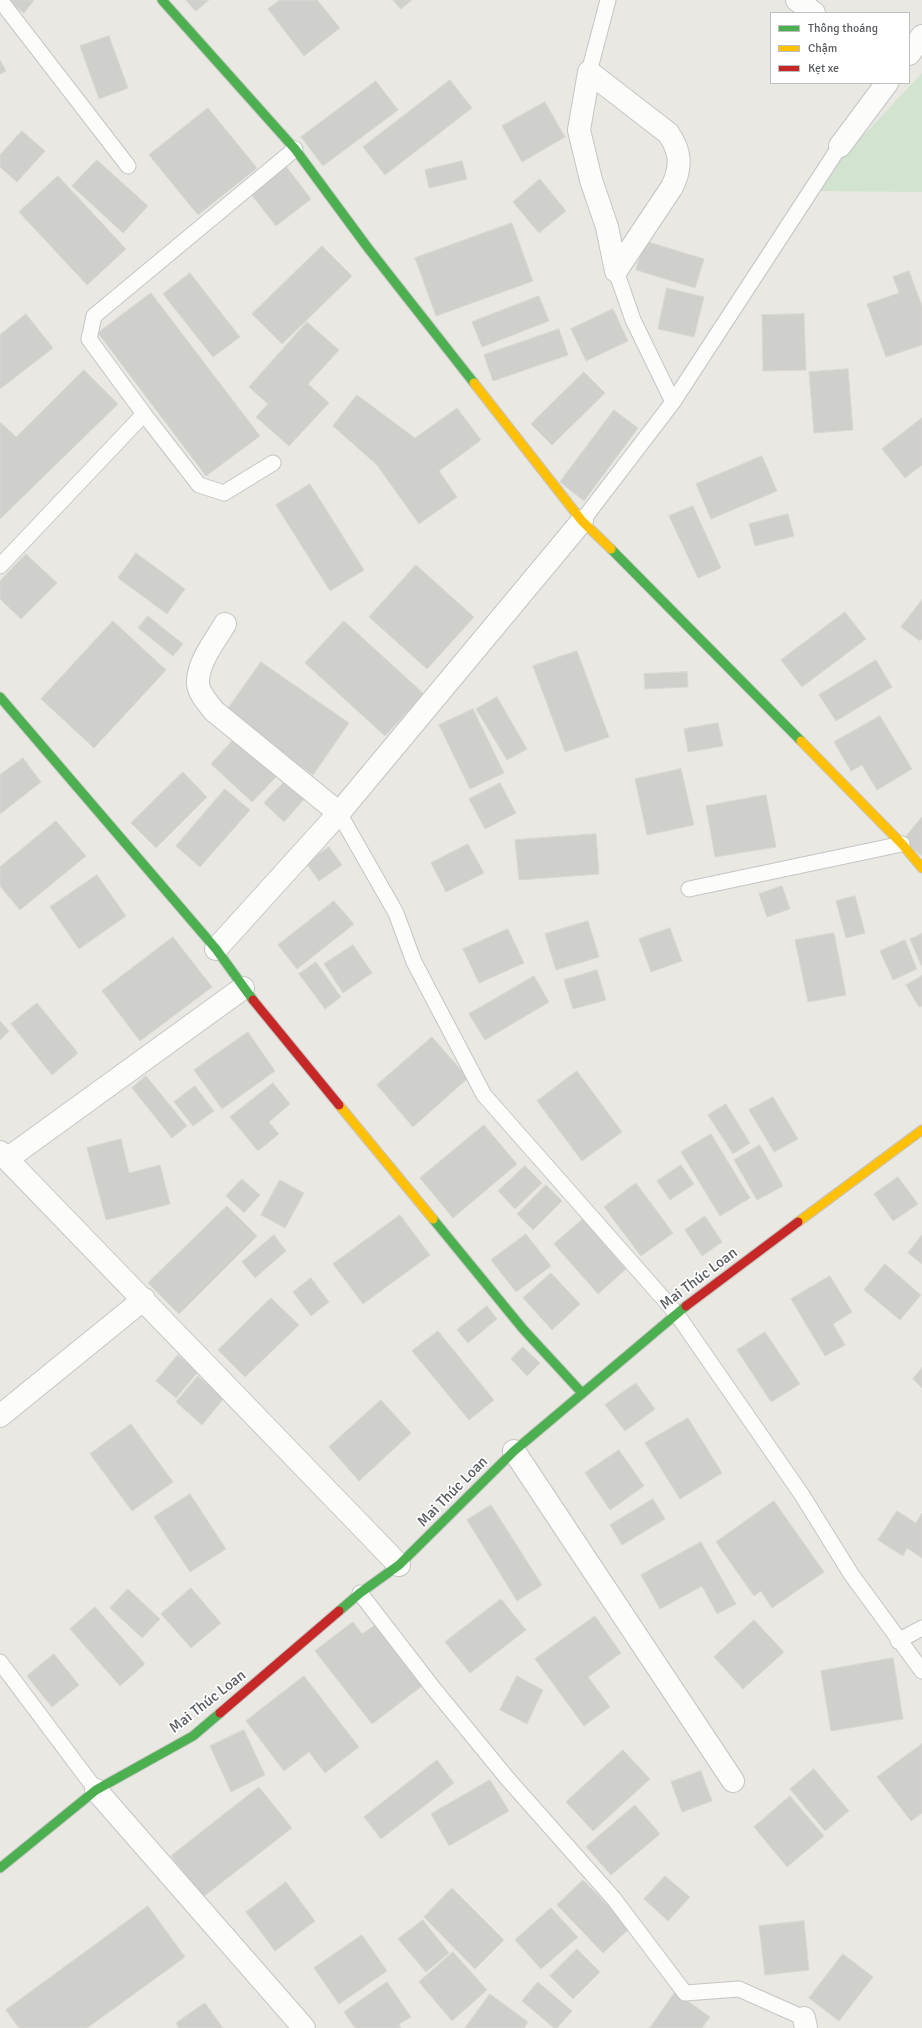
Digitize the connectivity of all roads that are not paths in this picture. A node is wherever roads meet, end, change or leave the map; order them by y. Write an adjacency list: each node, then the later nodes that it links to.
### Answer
1 (0, 0): 12 (lane)
2 (162, 0): 11 (street)
3 (608, 0): 8 (lane)
4 (797, 0): 5 (street)
5 (813, 12)
6 (922, 36): 7 (street)
7 (910, 53)
8 (589, 72): 13 (street); 13 (street)
9 (886, 84): 10 (street)
10 (840, 146): 14 (lane)
11 (294, 149): 15 (lane); 17 (street)
12 (128, 166)
13 (616, 271): 14 (lane)
14 (673, 402): 17 (lane)
15 (144, 414): 16 (lane); 18 (lane)
16 (274, 463)
17 (582, 521): 21 (street); 22 (street)
18 (0, 566)
19 (225, 624): 21 (street)
20 (0, 698): 25 (street)
21 (339, 813): 25 (street); 30 (lane)
22 (902, 844): 23 (street); 24 (lane)
23 (922, 868)
24 (688, 889)
25 (216, 949): 26 (street)
26 (243, 988): 28 (street); 31 (street)
27 (922, 1130): 30 (street, Mai Thúc Loan)
28 (4, 1155): 29 (street)
29 (144, 1299): 32 (street); 34 (street)
30 (676, 1313): 31 (street, Mai Thúc Loan); 37 (lane)
31 (582, 1393): 33 (street, Mai Thúc Loan)
32 (0, 1416)
33 (514, 1451): 34 (street, Mai Thúc Loan); 40 (street)
34 (399, 1565): 35 (street, Mai Thúc Loan)
35 (360, 1593): 41 (street, Mai Thúc Loan); 43 (lane)
36 (922, 1628): 37 (lane)
37 (898, 1641): 39 (lane)
38 (0, 1662): 41 (lane)
39 (922, 1671)
40 (733, 1781)
41 (96, 1790): 42 (street, Mai Thúc Loan); 44 (street)
42 (0, 1868)
43 (805, 2023)
44 (304, 2028)

